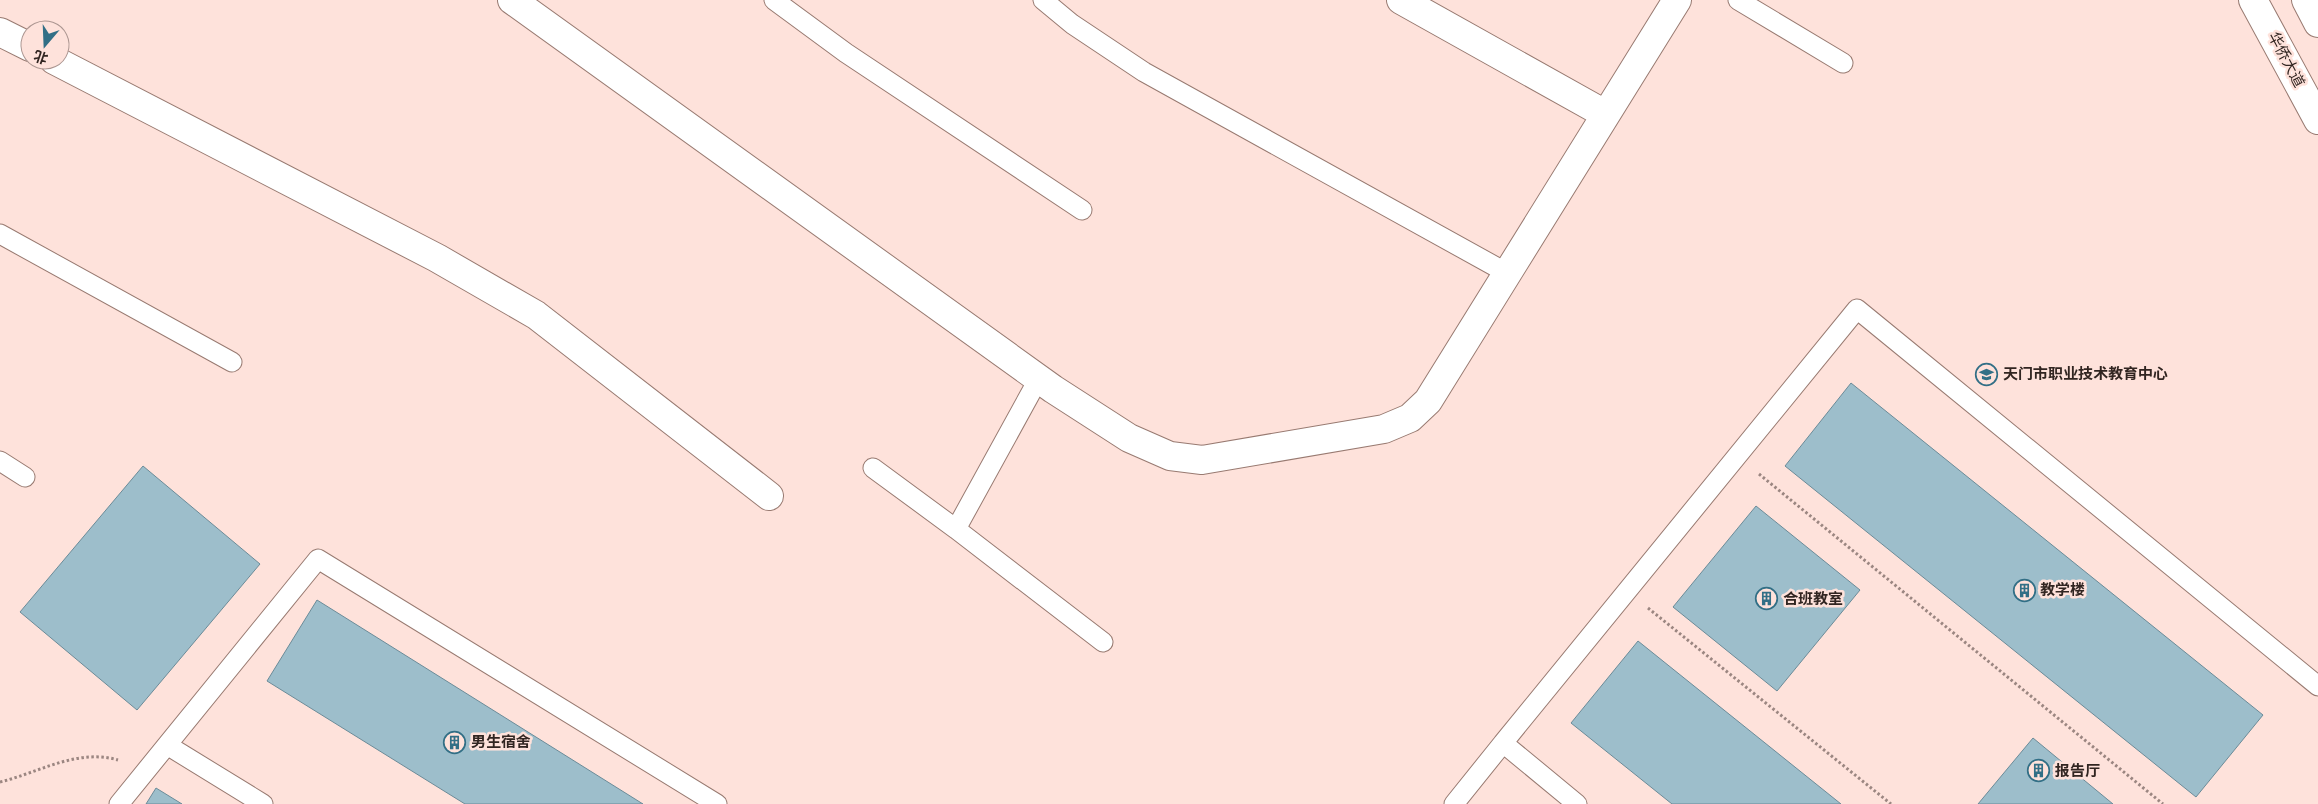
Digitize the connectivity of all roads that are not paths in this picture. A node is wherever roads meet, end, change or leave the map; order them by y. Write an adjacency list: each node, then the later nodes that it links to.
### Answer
1 (512, 0): 20 (street)
2 (774, 0): 16 (lane)
3 (1043, 0): 18 (lane)
4 (1401, 0): 14 (street)
5 (1676, 0): 14 (street)
6 (1738, 0): 12 (lane)
7 (2253, 0): 15 (street, 华侨大道)
8 (2306, 0): 9 (street)
9 (2318, 23)
10 (0, 32): 11 (street)
11 (20, 42)
12 (1843, 63)
13 (70, 68): 24 (street)
14 (1605, 114): 18 (street)
15 (2318, 120)
16 (1082, 210)
17 (0, 234): 19 (lane)
18 (1507, 273): 20 (street)
19 (232, 362)
20 (1038, 378): 25 (lane)
21 (0, 462): 23 (lane)
22 (873, 468): 25 (lane)
23 (25, 477)
24 (769, 496)
25 (956, 529): 26 (lane)
26 (1103, 642)
27 (2318, 686): 28 (lane)
28 (1503, 744): 33 (lane); 34 (lane)
29 (167, 745): 30 (lane); 31 (lane); 32 (lane)
30 (119, 804)
31 (263, 804)
32 (717, 804)
33 (1454, 804)
34 (1577, 804)

